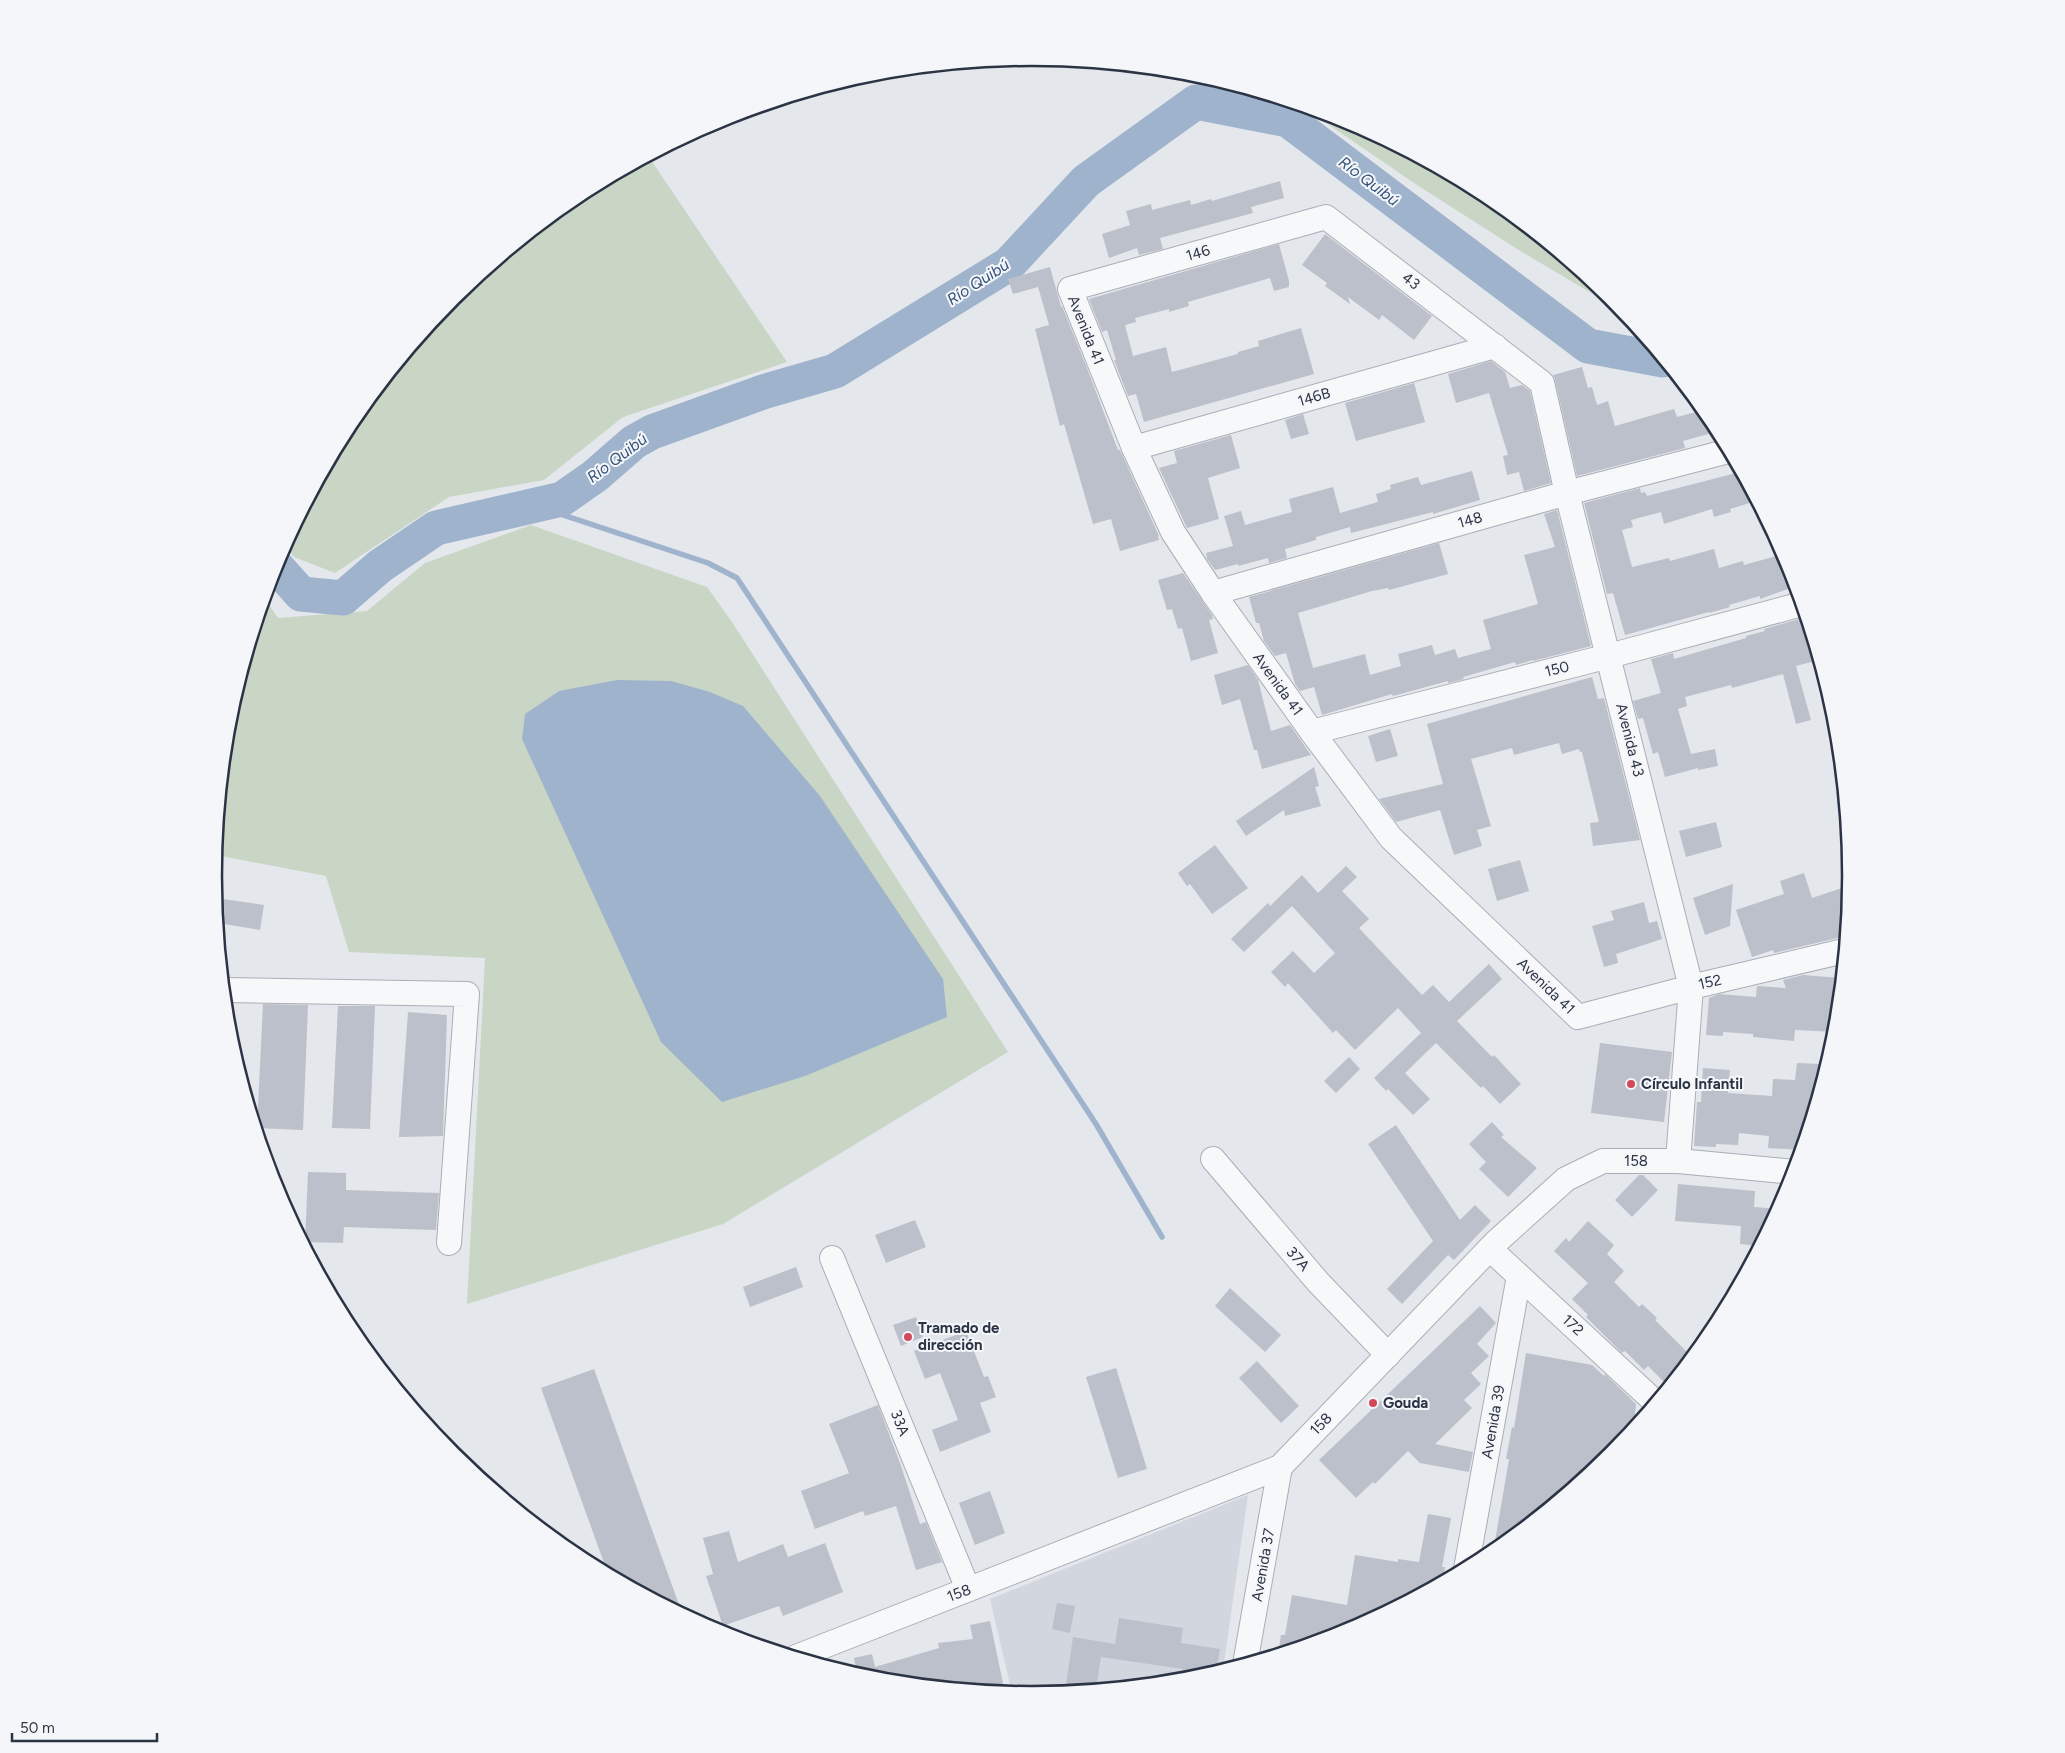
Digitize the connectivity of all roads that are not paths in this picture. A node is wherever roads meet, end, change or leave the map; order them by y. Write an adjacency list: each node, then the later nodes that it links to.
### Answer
1 (1326, 216): 2 (street, 146); 3 (street, 43)
2 (1070, 289): 4 (street, Avenida 41)
3 (1495, 346): 4 (street, 146B); 6 (street, Avenida 43)
4 (1134, 448): 7 (street, Avenida 41)
5 (1723, 453): 6 (street, 148)
6 (1567, 493): 7 (street, 148); 9 (street, Avenida 43)
7 (1213, 593): 10 (street, Avenida 41)
8 (1796, 606): 9 (street, 150)
9 (1609, 656): 10 (street, 150); 12 (street, Avenida 43)
10 (1312, 732): 14 (street, Avenida 41)
11 (1839, 952): 12 (street, 152)
12 (1691, 987): 14 (street, 152); 16 (street, Avenida 43)
13 (230, 990): 18 (street)
14 (1578, 1017)
15 (1213, 1159): 22 (street, 37A)
16 (1678, 1161): 17 (street, 158); 19 (street, 158)
17 (1787, 1171)
18 (449, 1243)
19 (1490, 1249): 21 (street, 172); 22 (street, 158)
20 (832, 1258): 26 (street, 33A)
21 (1519, 1276): 23 (street, 172); 25 (street, Avenida 39)
22 (1388, 1355): 24 (street, 158)
23 (1650, 1402)
24 (1280, 1466): 26 (street, 158); 28 (street, Avenida 37)
25 (1468, 1560)
26 (968, 1589): 27 (street, 158)
27 (803, 1653)
28 (1246, 1658)

